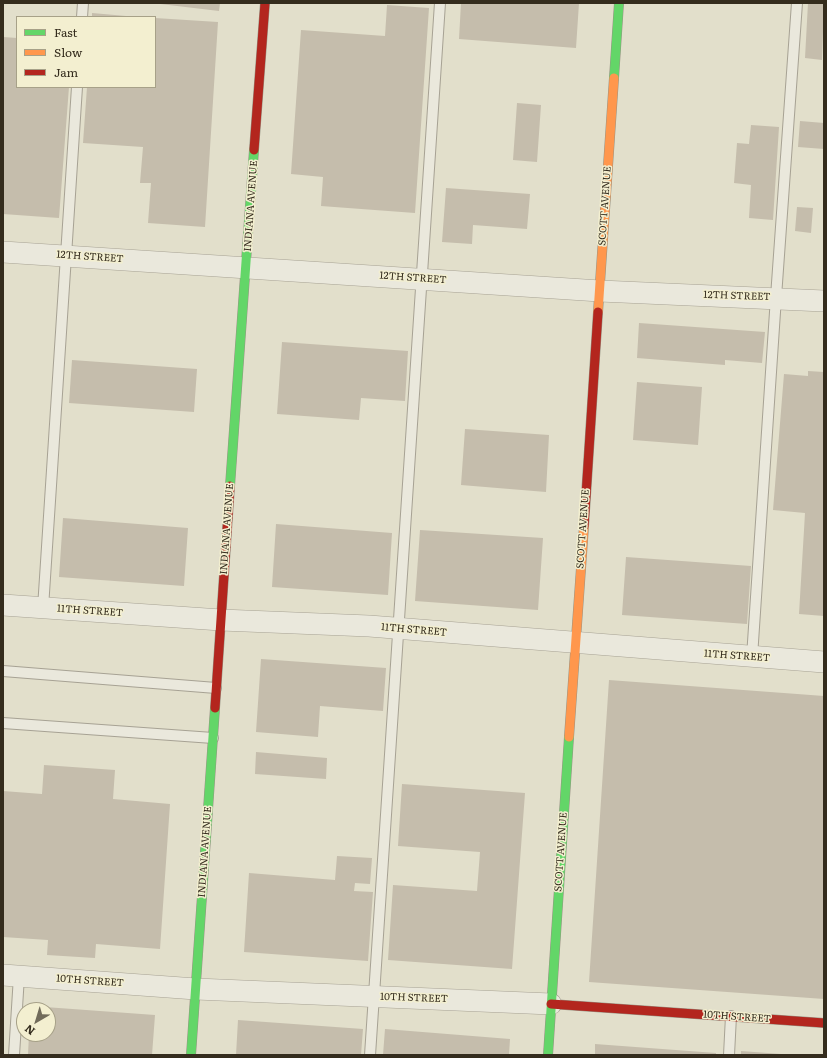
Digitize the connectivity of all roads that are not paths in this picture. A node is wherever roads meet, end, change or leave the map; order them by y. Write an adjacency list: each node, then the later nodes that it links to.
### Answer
1 (83, 3): 6 (lane)
2 (265, 3): 10 (street, INDIANA AVENUE)
3 (440, 3): 11 (lane)
4 (619, 3): 12 (street, SCOTT AVENUE)
5 (798, 3): 13 (lane)
6 (82, 16)
7 (77, 88): 9 (lane)
8 (3, 252): 9 (street, 12TH STREET)
9 (66, 256): 10 (street, 12TH STREET); 16 (lane)
10 (246, 267): 11 (street, 12TH STREET); 17 (street, INDIANA AVENUE)
11 (422, 278): 12 (street, 12TH STREET); 18 (lane)
12 (600, 290): 13 (street, 12TH STREET); 19 (street, SCOTT AVENUE)
13 (776, 297): 14 (street, 12TH STREET); 20 (lane)
14 (824, 300)
15 (3, 606): 16 (street, 11TH STREET)
16 (43, 608): 17 (street, 11TH STREET)
17 (220, 620): 18 (street, 11TH STREET); 23 (street, INDIANA AVENUE)
18 (398, 629): 19 (street, 11TH STREET); 28 (lane)
19 (576, 643): 20 (street, 11TH STREET); 29 (street, SCOTT AVENUE)
20 (752, 657): 21 (street, 11TH STREET)
21 (824, 662)
22 (3, 671): 23 (lane)
23 (216, 688): 25 (street, INDIANA AVENUE)
24 (3, 723): 25 (lane)
25 (213, 738): 27 (street, INDIANA AVENUE)
26 (11, 976): 27 (street, 10TH STREET); 32 (lane)
27 (196, 989): 28 (street, 10TH STREET); 33 (street, INDIANA AVENUE)
28 (374, 997): 29 (street, 10TH STREET); 34 (lane)
29 (551, 1004): 30 (street, 10TH STREET); 35 (street, SCOTT AVENUE)
30 (731, 1016): 31 (street, 10TH STREET); 36 (lane)
31 (824, 1023)
32 (14, 1055)
33 (191, 1055)
34 (370, 1055)
35 (548, 1055)
36 (729, 1055)

